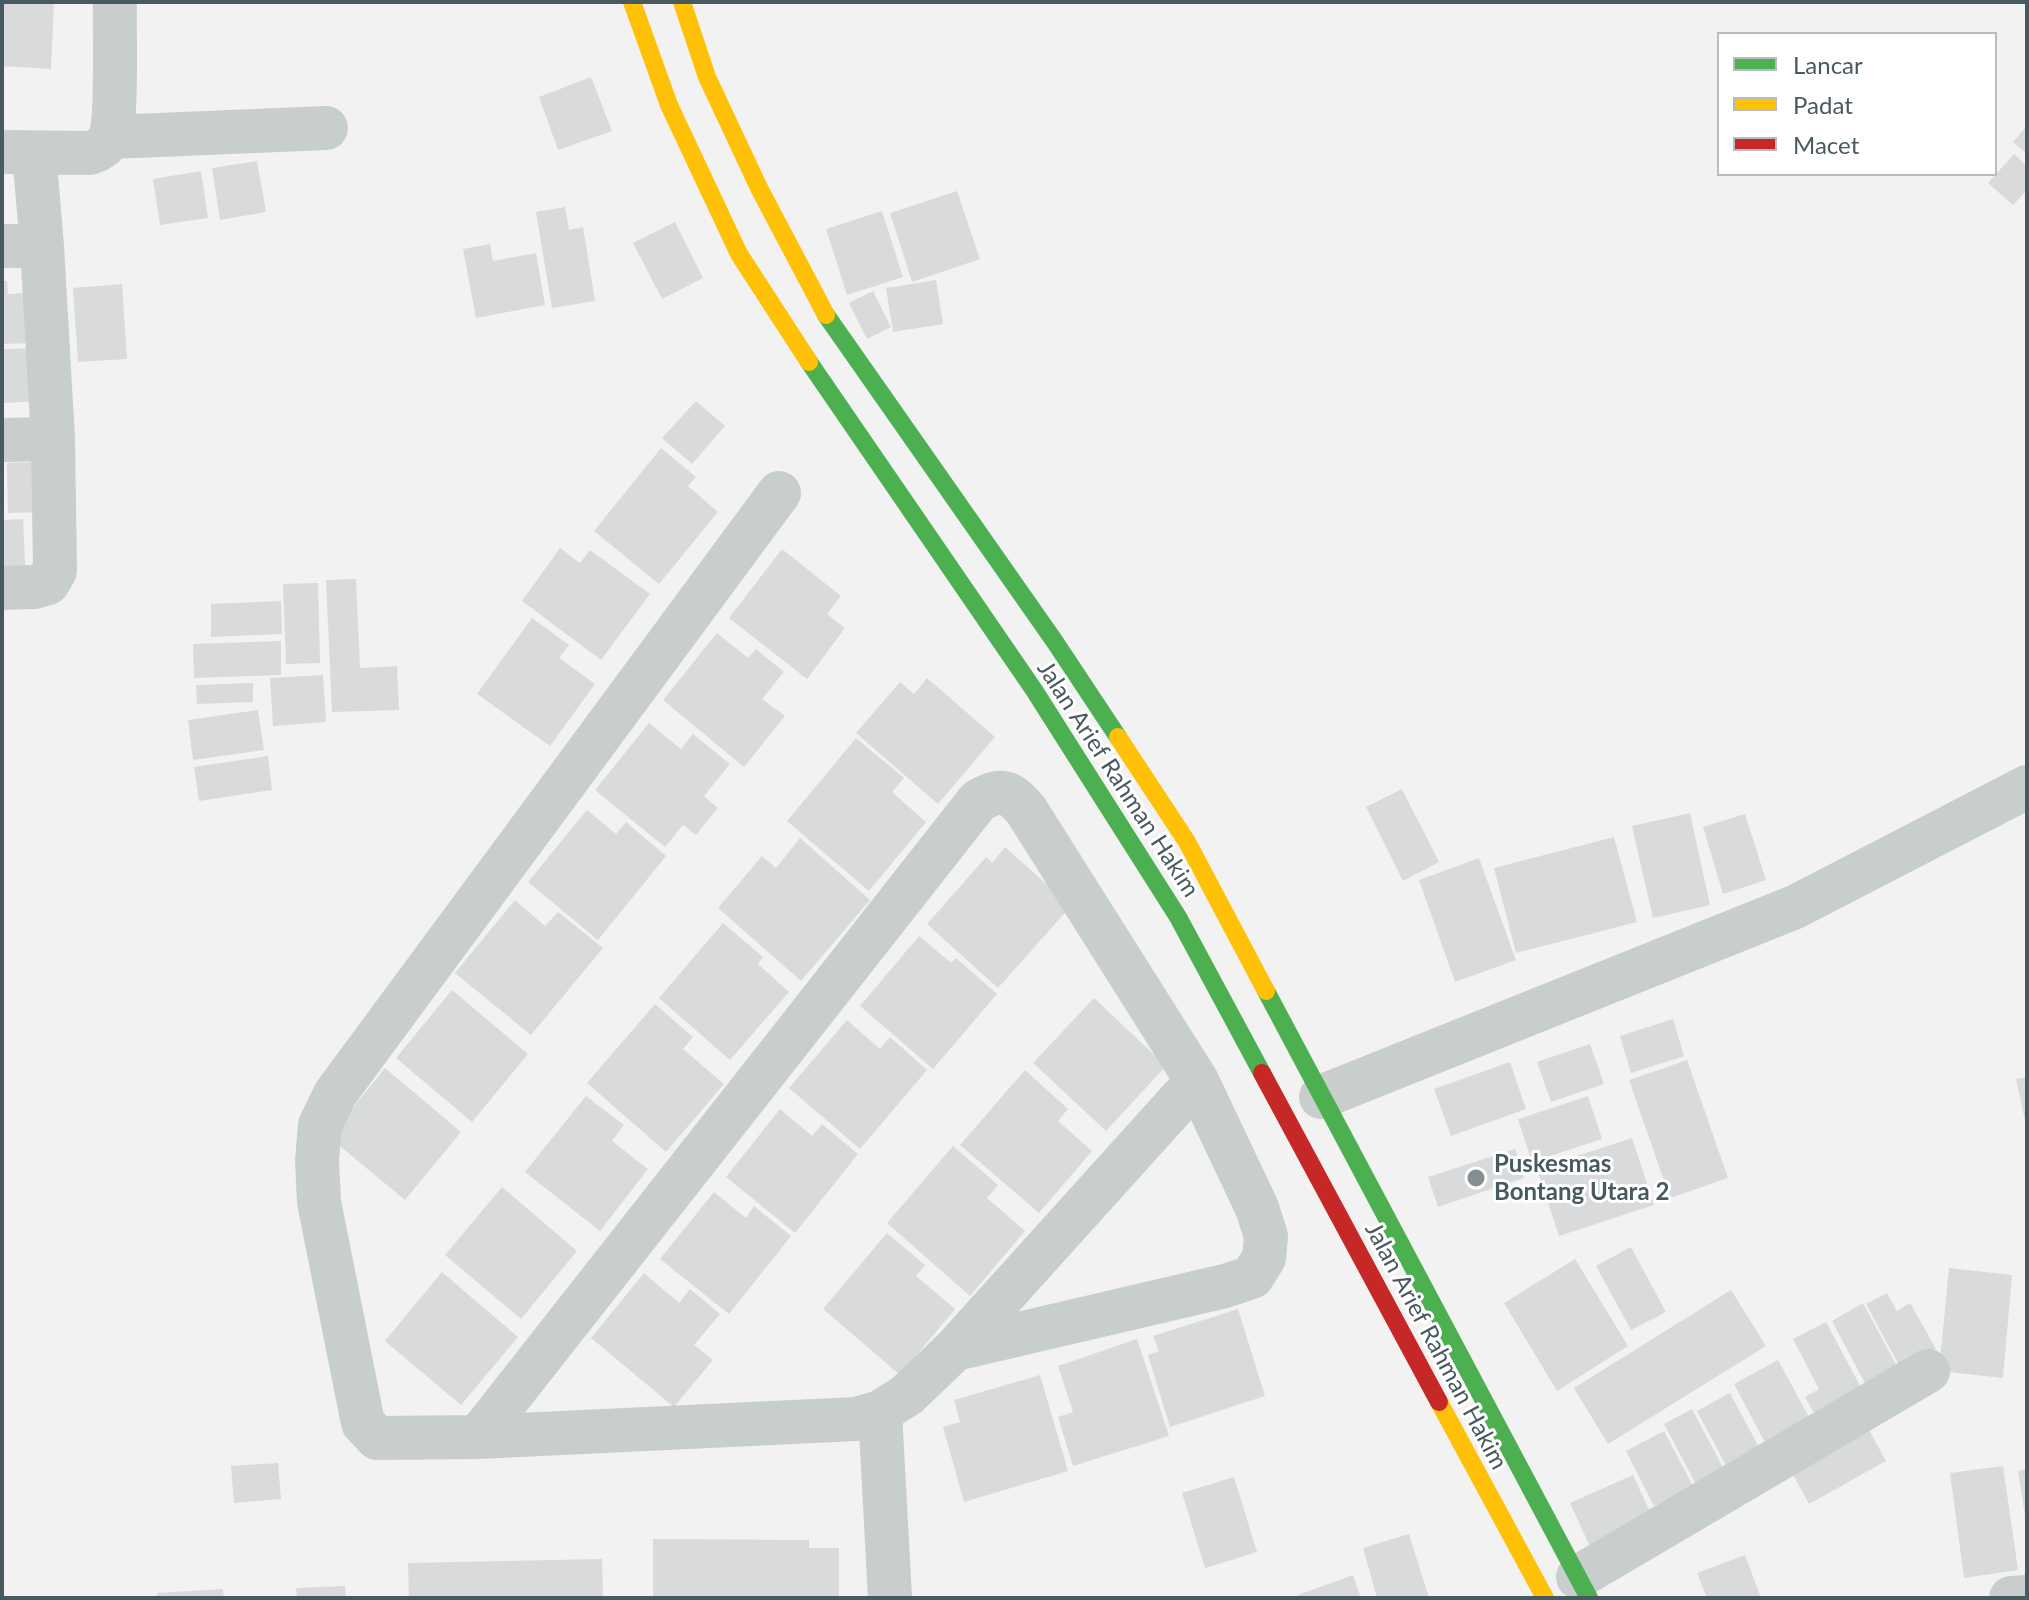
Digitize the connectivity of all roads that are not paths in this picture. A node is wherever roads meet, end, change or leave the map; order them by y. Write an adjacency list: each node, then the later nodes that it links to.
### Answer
1 (115, 2): 5 (street)
2 (632, 2): 19 (street, Jalan Arief Rahman Hakim)
3 (682, 2): 14 (street, Jalan Arief Rahman Hakim)
4 (326, 128): 5 (street)
5 (111, 137): 6 (street)
6 (18, 153): 7 (street)
7 (22, 246): 8 (street)
8 (53, 439): 9 (street); 11 (street)
9 (2, 440)
10 (779, 493): 18 (street)
11 (2, 588)
12 (2027, 787): 14 (street)
13 (1197, 1081): 15 (street); 15 (street); 18 (street)
14 (1321, 1097): 19 (street, Jalan Arief Rahman Hakim)
15 (955, 1349): 17 (street)
16 (1928, 1371): 19 (street)
17 (880, 1412): 18 (street); 21 (street)
18 (478, 1437)
19 (1570, 1591)
20 (2027, 1597): 22 (street)
21 (890, 1598)
22 (2011, 1598)

